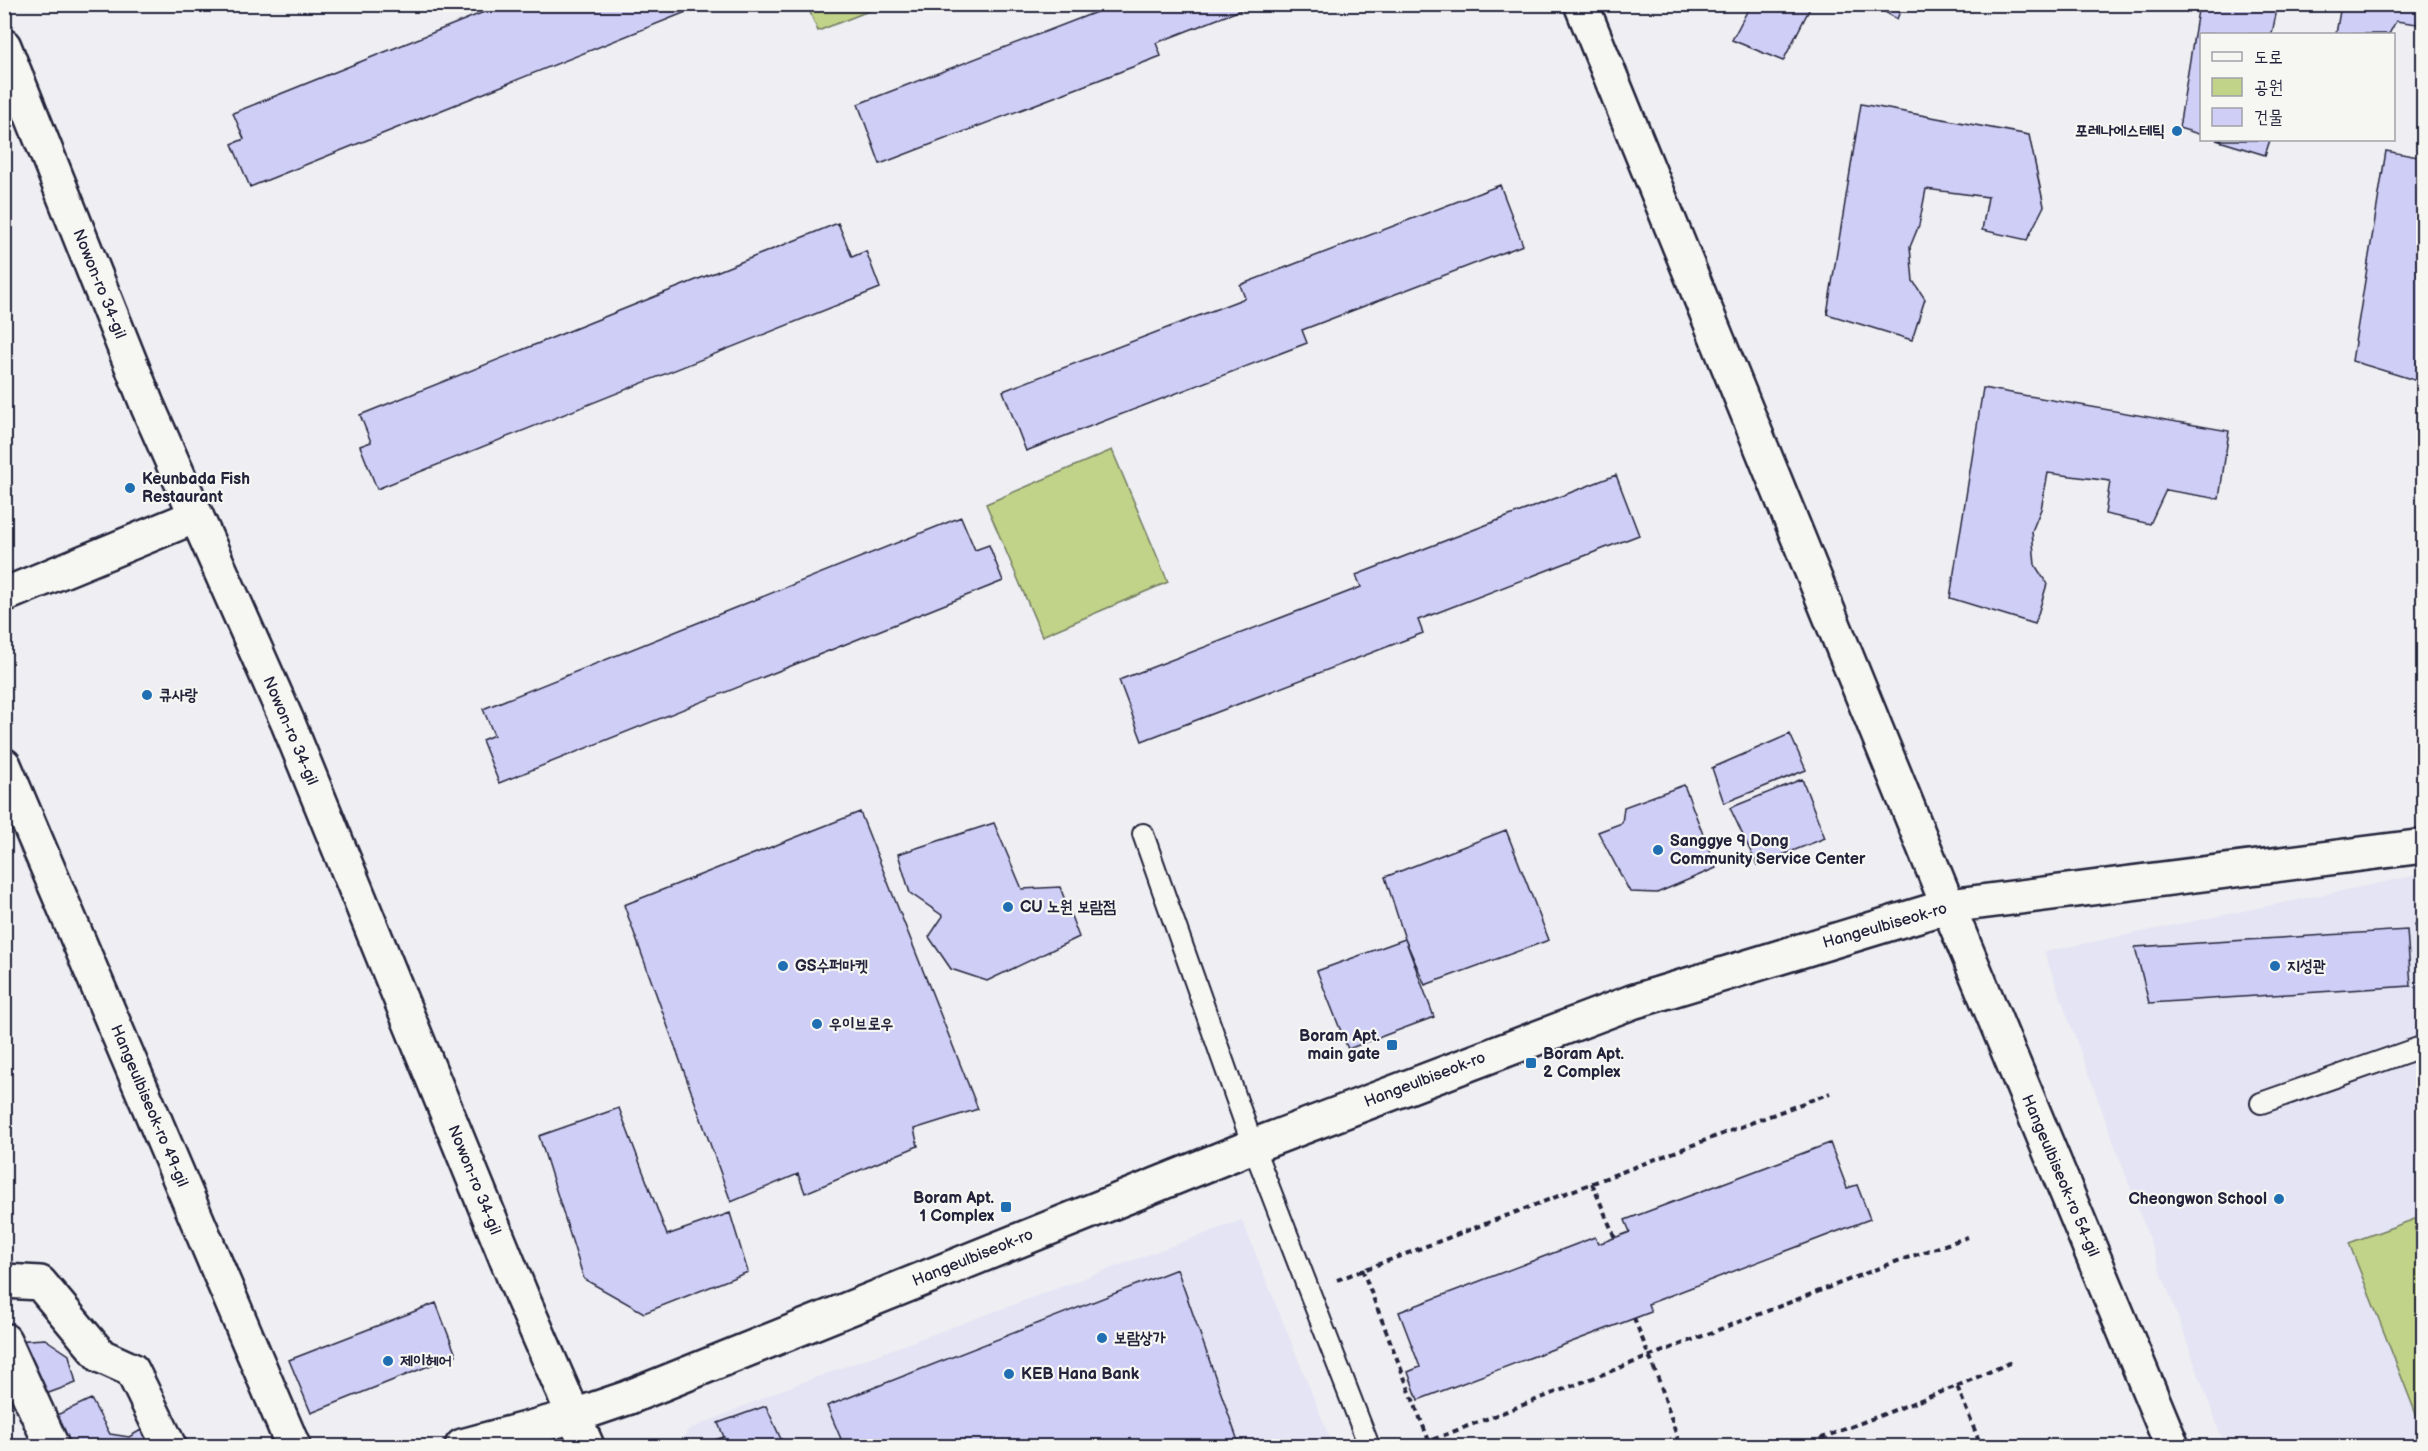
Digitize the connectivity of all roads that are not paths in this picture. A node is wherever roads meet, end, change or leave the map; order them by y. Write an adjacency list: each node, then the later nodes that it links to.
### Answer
1 (1581, 4): 8 (street, Hangeulbiseok-ro 54-gil)
2 (4, 46): 3 (street, Nowon-ro 34-gil)
3 (196, 516): 4 (street); 14 (street, Nowon-ro 34-gil)
4 (4, 595)
5 (4, 765): 17 (street, Hangeulbiseok-ro 49-gil)
6 (1143, 834): 11 (lane)
7 (2424, 846): 8 (street, Hangeulbiseok-ro)
8 (1948, 906): 11 (street, Hangeulbiseok-ro); 21 (street, Hangeulbiseok-ro 54-gil)
9 (2424, 1046): 10 (lane)
10 (2261, 1103)
11 (1253, 1146): 14 (street, Hangeulbiseok-ro); 20 (lane)
12 (4, 1281): 16 (street)
13 (4, 1340): 15 (street)
14 (574, 1416): 18 (street, Hangeulbiseok-ro); 19 (street, Nowon-ro 34-gil)
15 (52, 1446)
16 (169, 1446)
17 (293, 1446)
18 (462, 1446)
19 (587, 1446)
20 (1369, 1446)
21 (2172, 1446)

